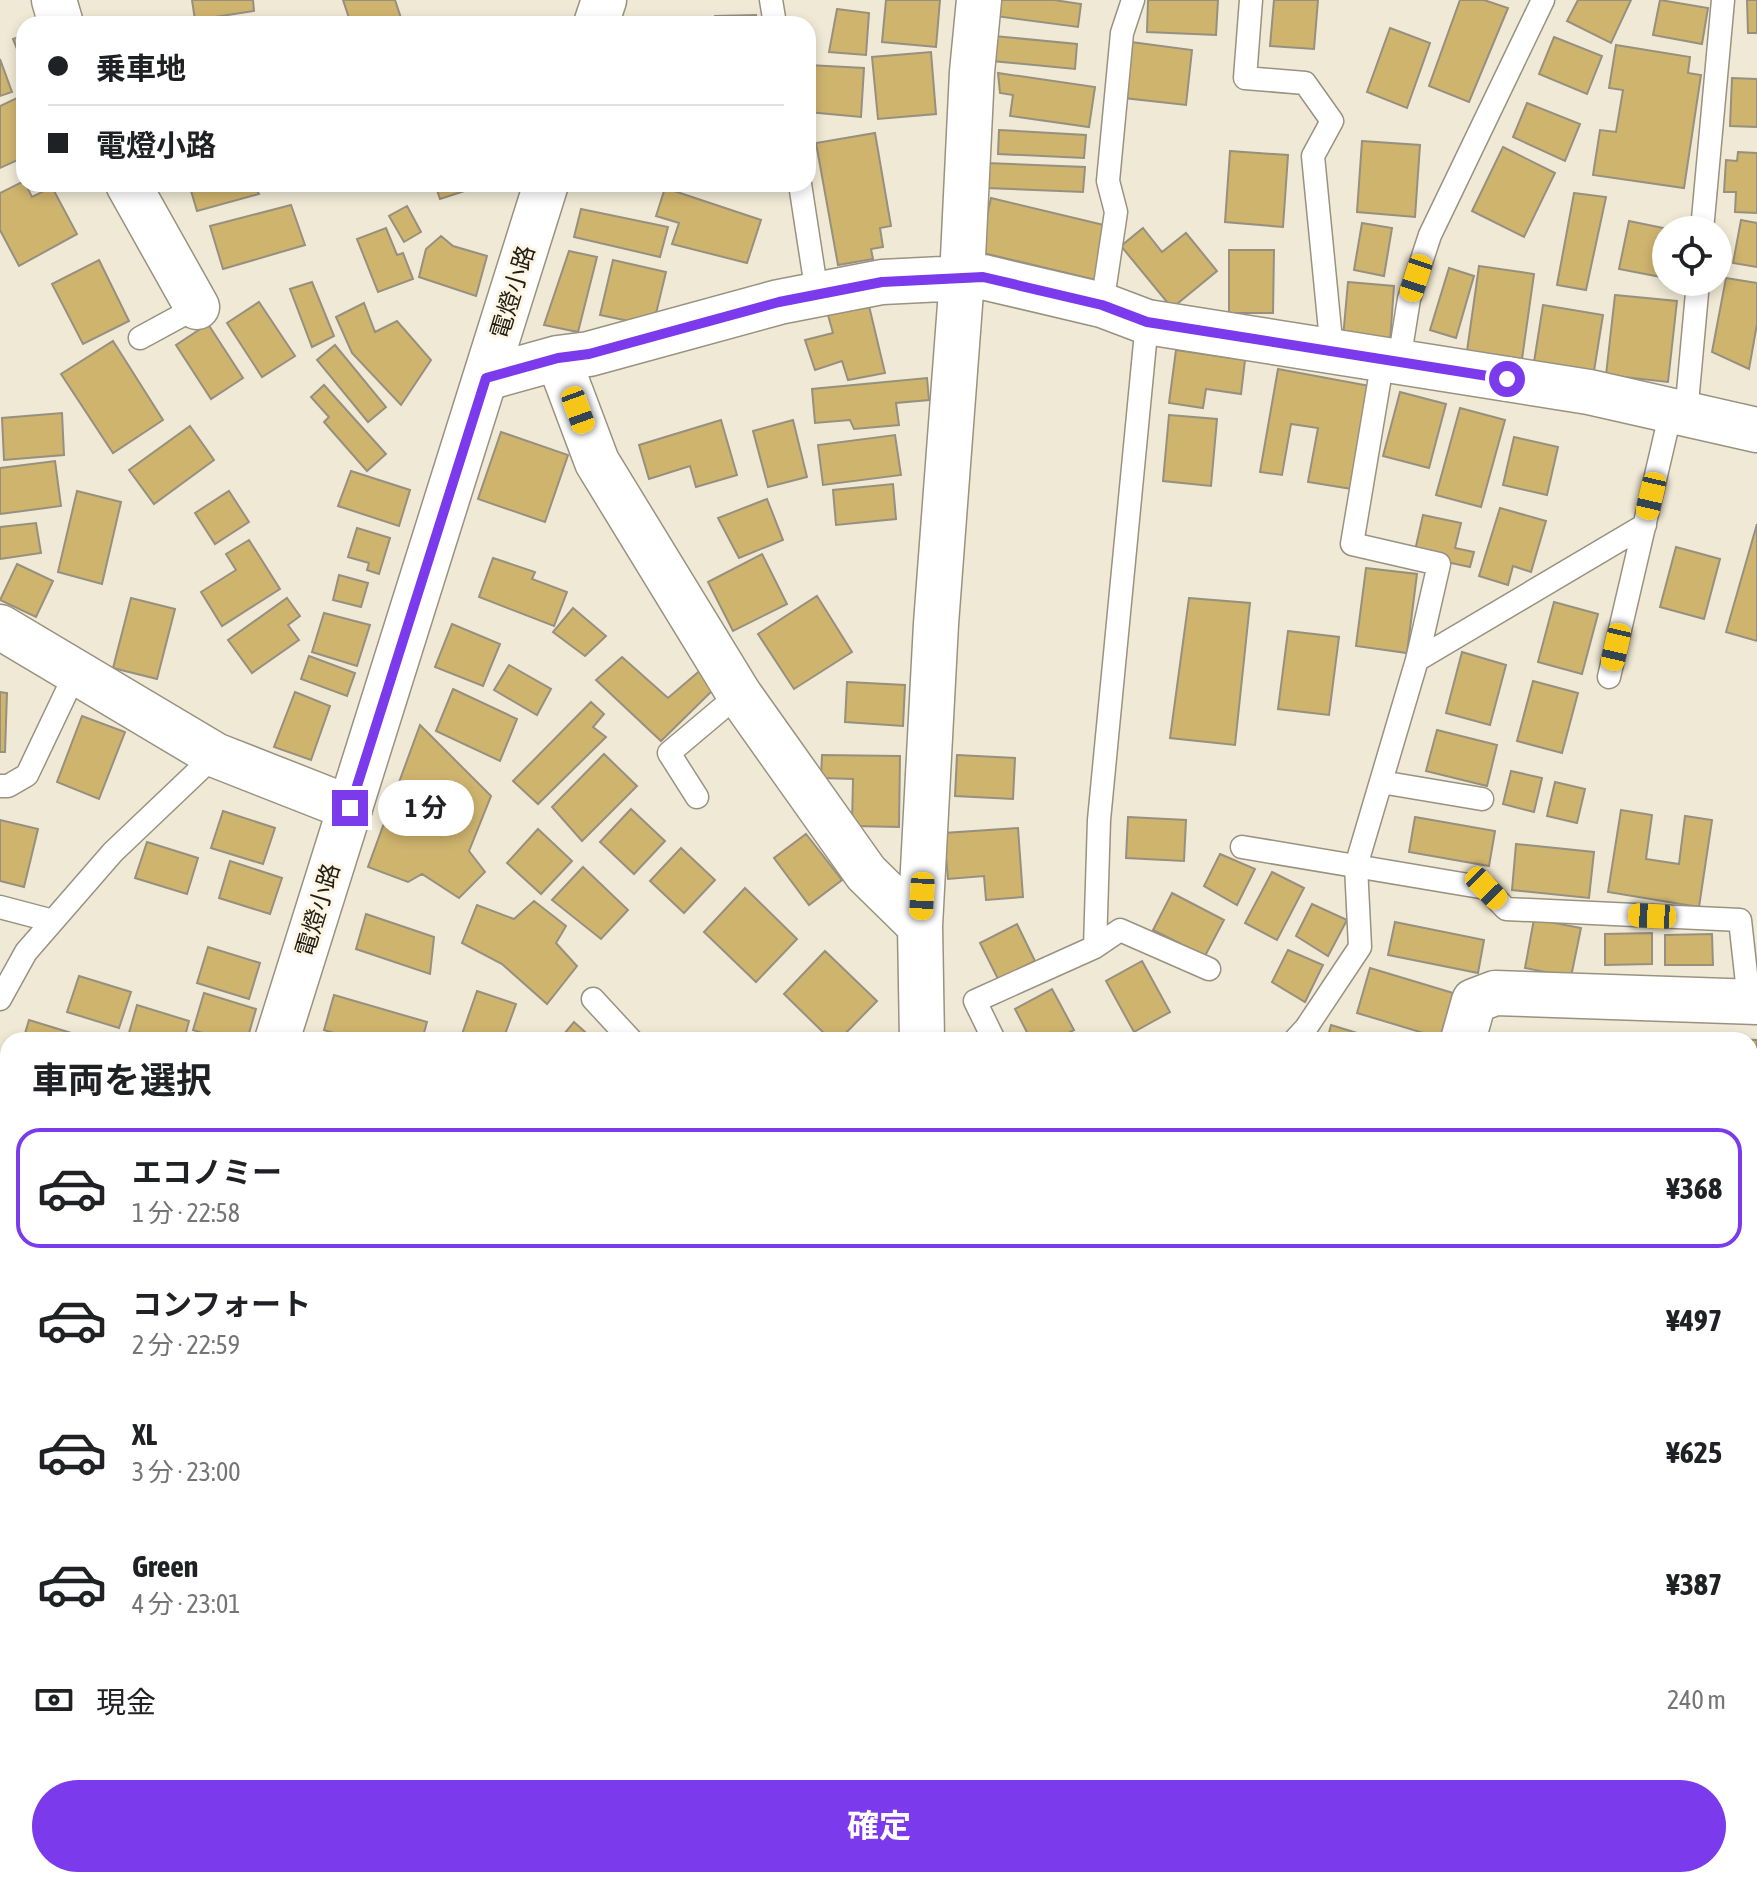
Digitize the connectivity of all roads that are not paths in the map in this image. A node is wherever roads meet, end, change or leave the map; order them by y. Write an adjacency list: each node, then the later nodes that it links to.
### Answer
1 (979, 0): 10 (street)
2 (1133, 0): 13 (lane)
3 (1251, 0): 17 (lane)
4 (1543, 0): 19 (lane)
5 (1723, 0): 9 (lane)
6 (132, 192): 14 (street)
7 (544, 192): 20 (street, 電燈小路)
8 (801, 192): 11 (lane)
9 (1703, 216)
10 (962, 278): 11 (street); 13 (street); 39 (street)
11 (817, 294): 18 (street)
12 (1696, 296): 21 (lane)
13 (1102, 305): 15 (street)
14 (197, 307): 16 (lane)
15 (1147, 322): 17 (street); 40 (lane)
16 (140, 338)
17 (1332, 351): 19 (street)
18 (558, 358): 20 (street); 28 (street)
19 (1391, 360): 21 (street); 25 (lane)
20 (486, 378): 34 (street, 電燈小路)
21 (1679, 412): 22 (street); 23 (lane)
22 (1757, 430)
23 (1645, 525): 25 (lane); 27 (lane)
24 (5, 633): 26 (street)
25 (1417, 660): 30 (lane)
26 (76, 672): 29 (street); 31 (lane)
27 (1609, 677)
28 (739, 694): 32 (lane); 39 (street)
29 (215, 755): 34 (street); 38 (lane)
30 (1381, 782): 33 (lane); 36 (lane)
31 (0, 786)
32 (697, 797)
33 (1482, 799)
34 (350, 808): 45 (street, 電燈小路)
35 (1242, 847): 36 (lane)
36 (1356, 866): 44 (lane); 49 (lane)
37 (0, 907): 38 (lane)
38 (53, 921): 42 (lane)
39 (920, 926): 47 (street)
40 (1095, 947): 41 (lane); 48 (lane)
41 (1209, 969)
42 (0, 999)
43 (593, 999): 46 (lane)
44 (1753, 1002): 50 (street)
45 (280, 1032)
46 (624, 1032)
47 (922, 1032)
48 (990, 1032)
49 (1302, 1032)
50 (1465, 1032)

